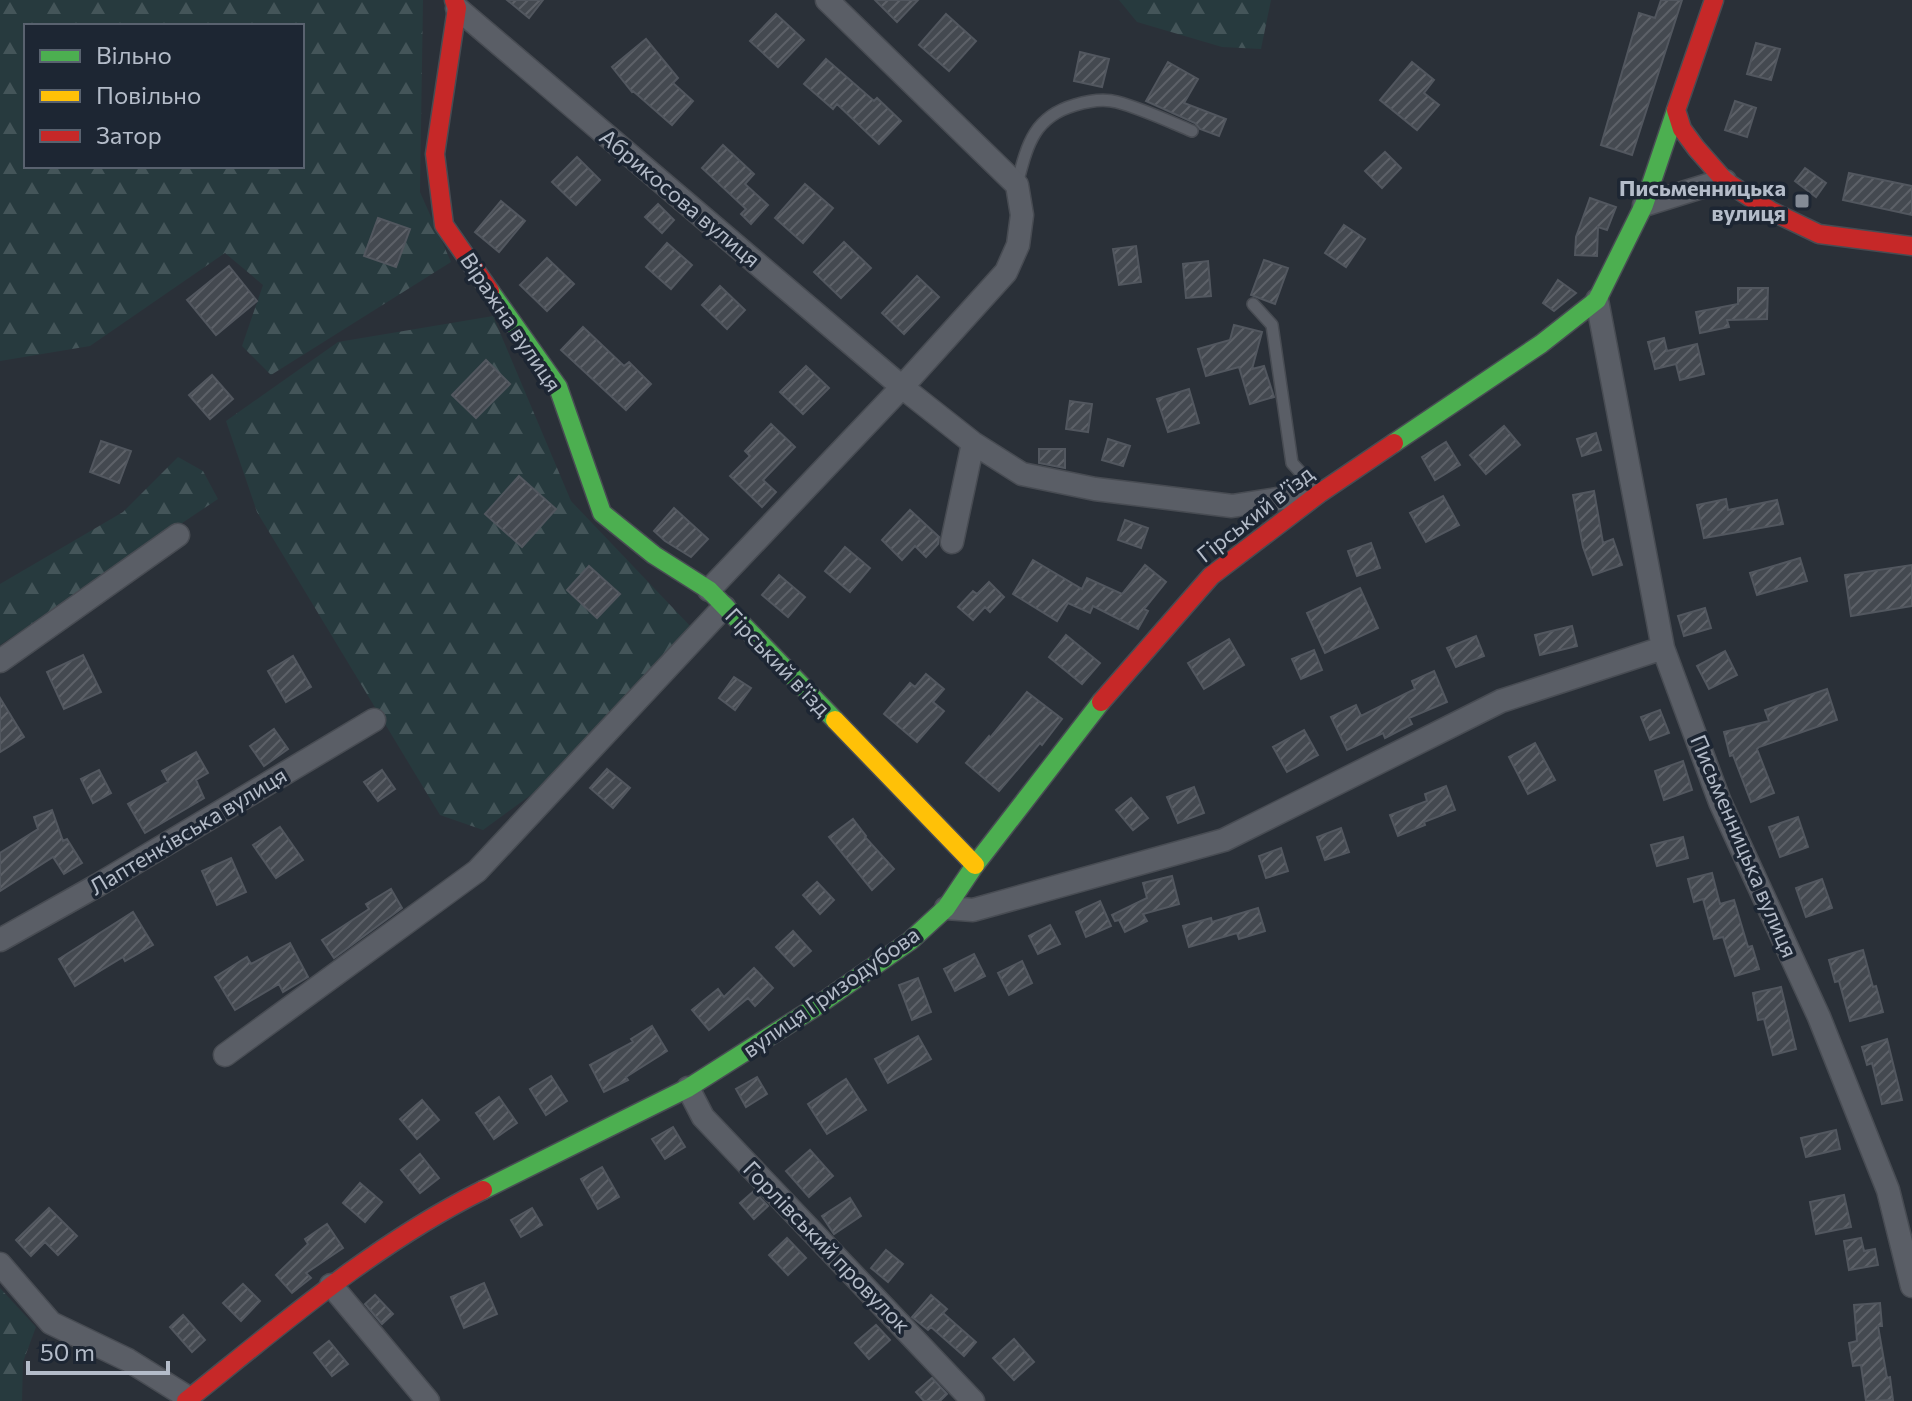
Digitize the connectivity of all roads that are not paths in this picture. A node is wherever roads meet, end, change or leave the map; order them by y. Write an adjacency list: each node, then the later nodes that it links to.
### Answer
1 (827, 0): 7 (street)
2 (1714, 0): 4 (street)
3 (455, 4): 12 (street, Абрикосова вулиця); 17 (street, Віражна вулиця)
4 (1676, 110): 6 (street); 8 (street)
5 (1192, 131): 7 (lane)
6 (1725, 181): 8 (street); 9 (street)
7 (1017, 185): 12 (street, Гірський в'їзд)
8 (1644, 205): 10 (street)
9 (1912, 246)
10 (1597, 300): 14 (street, Гірський в’їзд); 18 (street, Письменницька вулиця)
11 (1253, 304): 14 (lane)
12 (902, 387): 13 (street); 17 (street, Гірський в'їзд)
13 (973, 443): 14 (street); 16 (street)
14 (1320, 493): 21 (street, Гірський в’їзд)
15 (178, 535): 19 (street)
16 (952, 542)
17 (717, 598): 21 (street, Гірський в'їзд); 24 (street)
18 (1663, 648): 22 (street); 28 (street, Письменницька вулиця)
19 (0, 661)
20 (374, 720): 23 (street, Лаптенківська вулиця)
21 (975, 865): 22 (street, Гірський в’їзд)
22 (946, 908): 25 (street, вулиця Гризодубова)
23 (0, 940)
24 (225, 1055)
25 (688, 1088): 27 (street, вулиця Гризодубова); 31 (street, Горлівський провулок)
26 (0, 1264): 29 (street)
27 (331, 1285): 29 (street, вулиця Гризодубова); 30 (street)
28 (1912, 1286)
29 (188, 1400)
30 (428, 1401)
31 (973, 1401)

